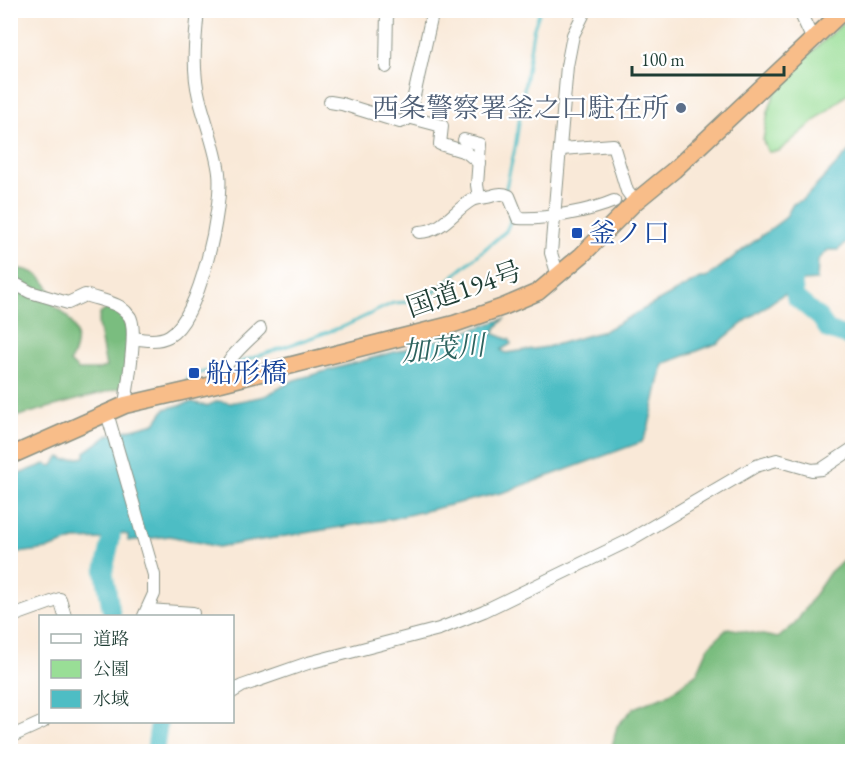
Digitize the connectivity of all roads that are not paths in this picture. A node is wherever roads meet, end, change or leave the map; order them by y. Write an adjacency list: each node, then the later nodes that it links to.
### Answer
1 (198, 10): 23 (street)
2 (387, 10): 9 (street)
3 (434, 10): 4 (street); 11 (street)
4 (471, 10)
5 (799, 10): 8 (street)
6 (844, 10): 8 (highway, 国道194号)
7 (582, 11): 13 (street)
8 (813, 40): 17 (highway, 国道194号)
9 (386, 67)
10 (330, 102): 11 (street)
11 (408, 117): 14 (street)
12 (464, 140): 14 (street)
13 (562, 149): 17 (street); 18 (street)
14 (478, 163): 15 (street)
15 (479, 197): 18 (street); 19 (street)
16 (614, 201): 18 (street)
17 (635, 202): 20 (highway, 国道194号)
18 (556, 214): 20 (street)
19 (419, 232)
20 (558, 276): 24 (highway, 国道194号)
21 (10, 281): 23 (street)
22 (260, 329): 24 (street)
23 (133, 338): 25 (street)
24 (221, 383): 25 (highway, 国道194号)
25 (126, 405): 26 (highway, 国道194号)
26 (108, 417): 28 (highway, 国道194号); 29 (street)
27 (852, 449): 33 (street)
28 (10, 456)
29 (146, 613): 31 (street)
30 (65, 615): 32 (street)
31 (192, 615)
32 (10, 617)
33 (234, 691)
34 (41, 723): 35 (street)
35 (10, 737)

